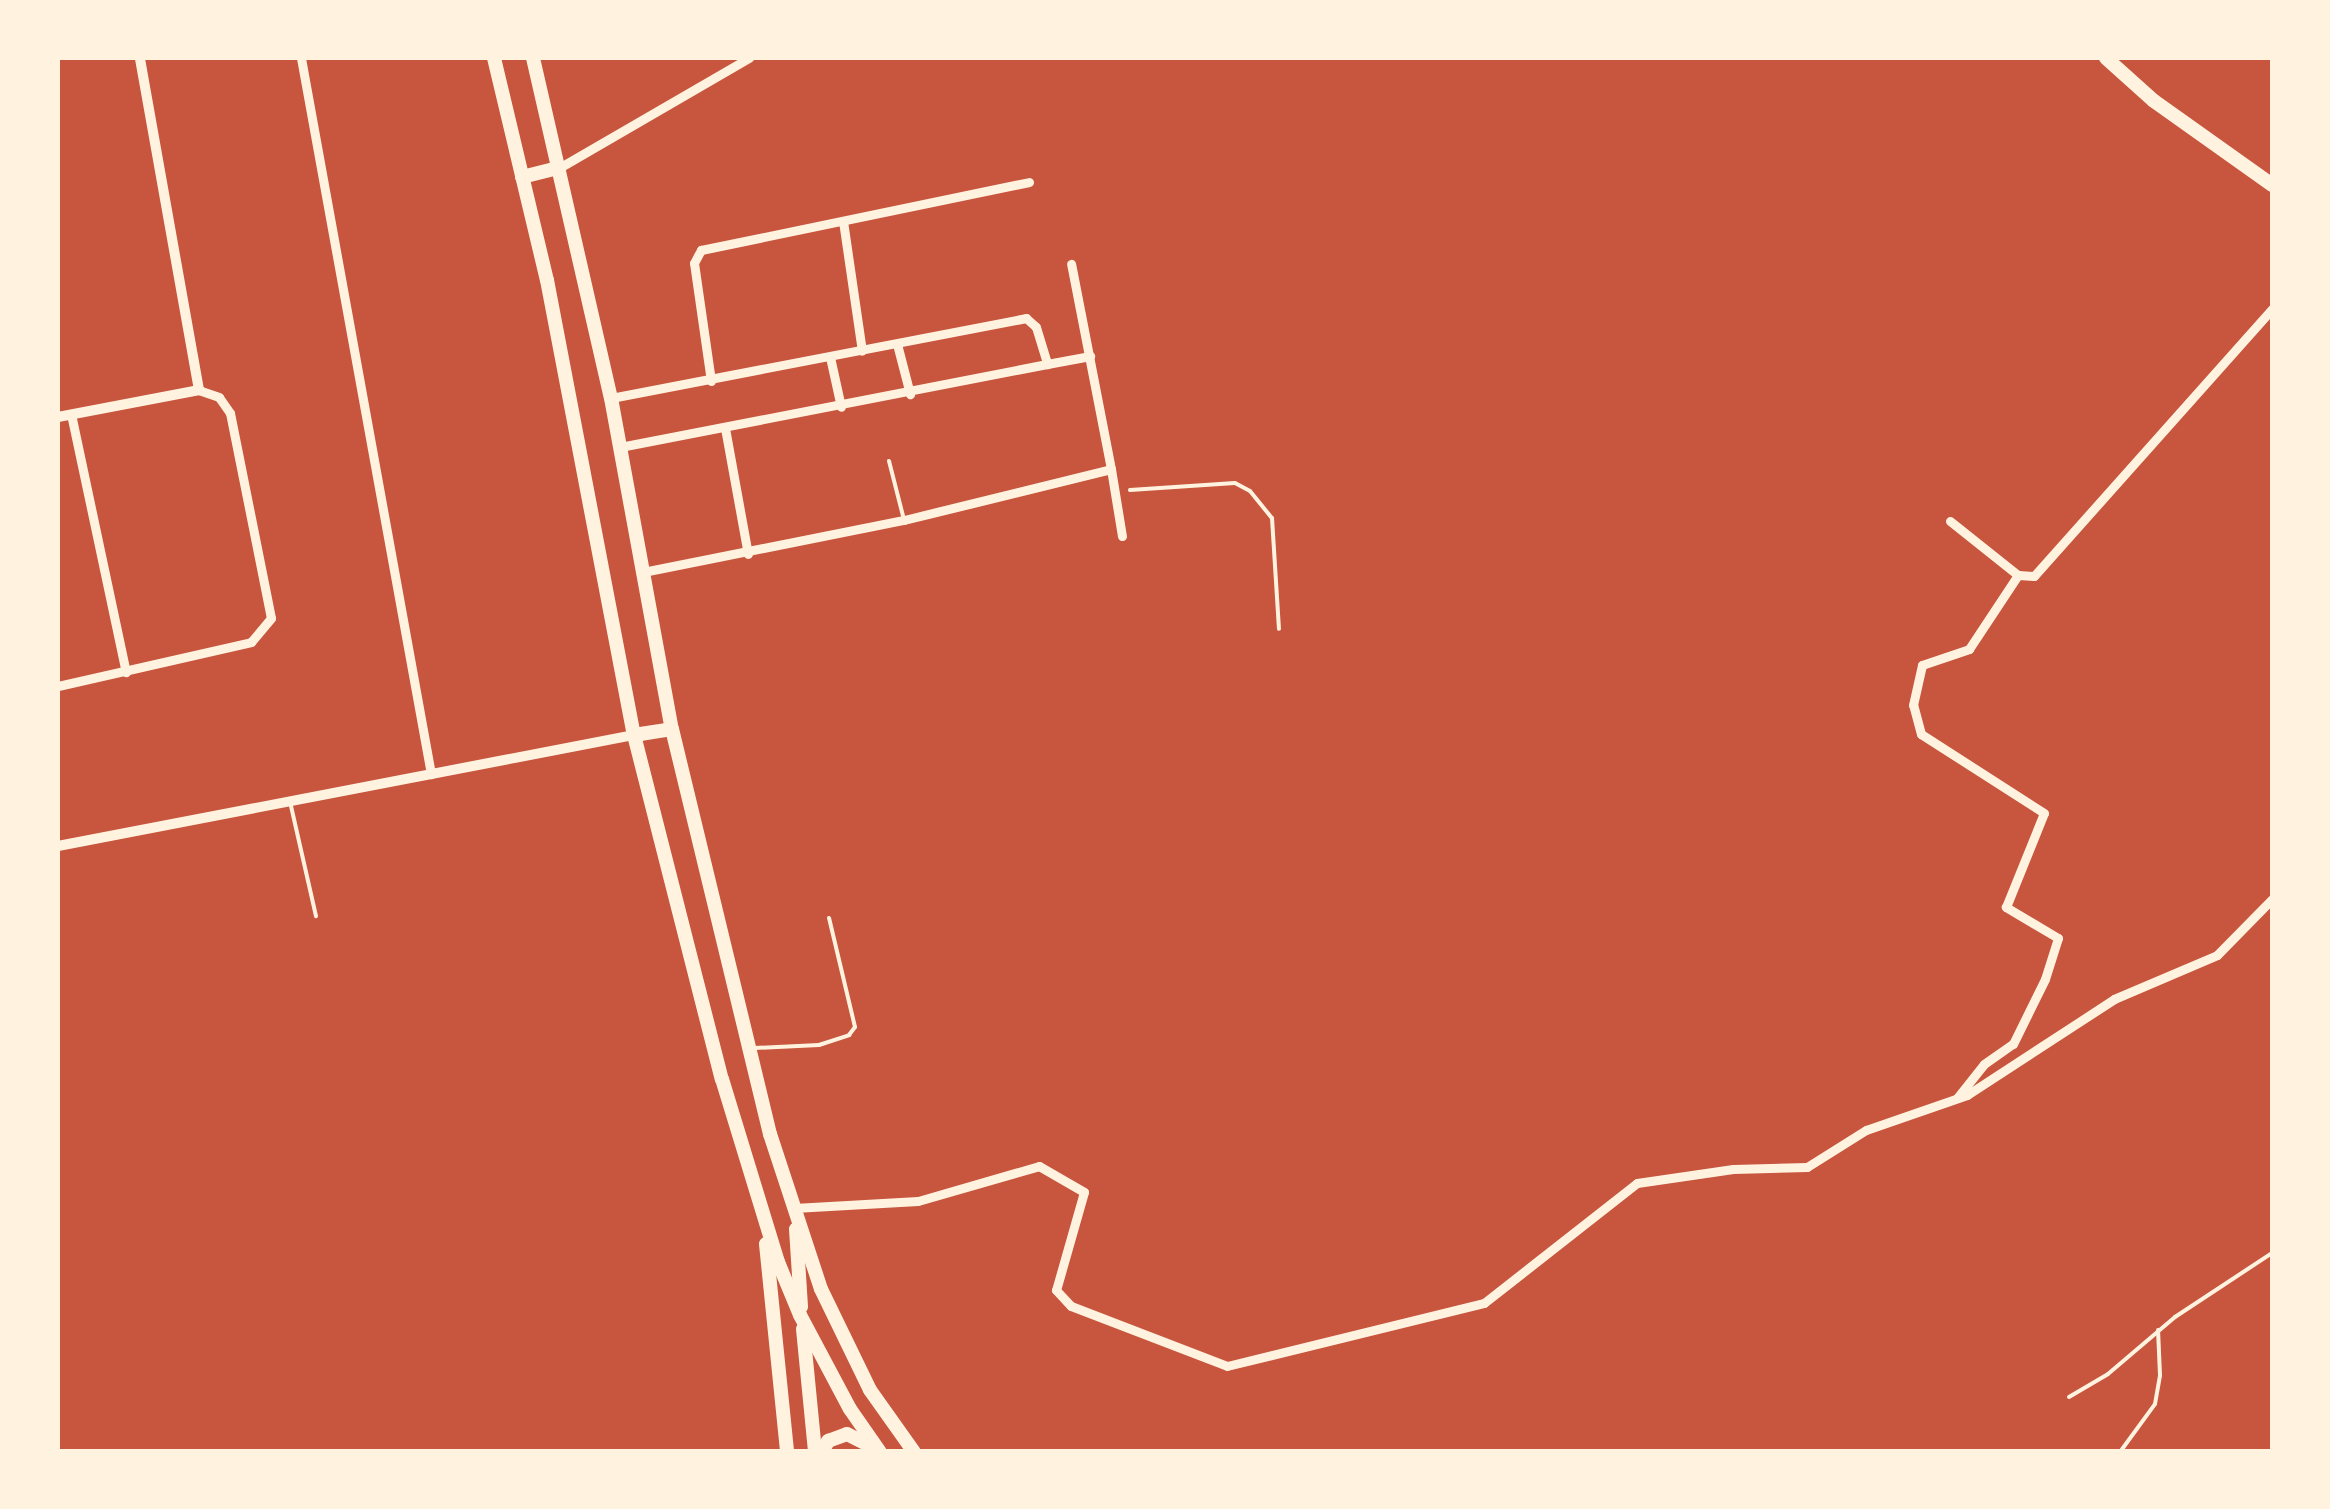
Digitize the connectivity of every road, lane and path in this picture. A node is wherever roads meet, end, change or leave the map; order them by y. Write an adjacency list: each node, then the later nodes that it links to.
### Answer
1 (140, 58): 20 (street)
2 (301, 58): 42 (street)
3 (494, 58): 8 (main road)
4 (533, 58): 7 (main road)
5 (749, 58): 7 (street)
6 (2106, 58): 10 (main road)
7 (559, 168): 8 (main road); 22 (main road)
8 (522, 177): 41 (main road)
9 (1029, 182): 11 (street)
10 (2272, 185)
11 (844, 221): 15 (street); 19 (street)
12 (1071, 264): 16 (street)
13 (2272, 309): 36 (street)
14 (897, 344): 15 (street); 18 (street); 21 (street)
15 (862, 351): 17 (street)
16 (1090, 356): 18 (street); 29 (street)
17 (830, 357): 19 (street); 23 (street)
18 (1047, 364): 21 (street)
19 (711, 381): 22 (street)
20 (199, 390): 24 (street); 38 (street)
21 (910, 394): 23 (street)
22 (611, 398): 27 (main road)
23 (842, 407): 26 (street)
24 (71, 414): 25 (street); 38 (street)
25 (58, 417)
26 (725, 428): 27 (street); 34 (street)
27 (620, 447): 35 (main road)
28 (888, 462): 31 (lane)
29 (1111, 469): 30 (street); 31 (street)
30 (1115, 491): 33 (street); 37 (path)
31 (904, 520): 34 (street)
32 (1950, 521): 36 (street)
33 (1122, 536)
34 (748, 554): 35 (street)
35 (640, 573): 40 (main road)
36 (2018, 575): 49 (street)
37 (1279, 629)
38 (126, 672): 39 (street)
39 (58, 686)
40 (672, 730): 41 (main road); 48 (main road)
41 (634, 735): 42 (street); 51 (main road)
42 (431, 774): 43 (street)
43 (290, 801): 44 (street); 46 (lane)
44 (58, 846)
45 (2272, 899): 49 (street)
46 (316, 916)
47 (828, 918): 48 (lane)
48 (750, 1048): 50 (main road)
49 (1956, 1098): 50 (street)
50 (794, 1208): 53 (main road); 59 (main road)
51 (763, 1213): 53 (main road); 56 (main road)
52 (2272, 1253): 54 (lane)
53 (802, 1320): 57 (main road); 58 (main road)
54 (2158, 1330): 55 (lane); 60 (lane)
55 (2069, 1397)
56 (786, 1452)
57 (818, 1452): 58 (main road)
58 (879, 1452)
59 (914, 1452)
60 (2120, 1452)

